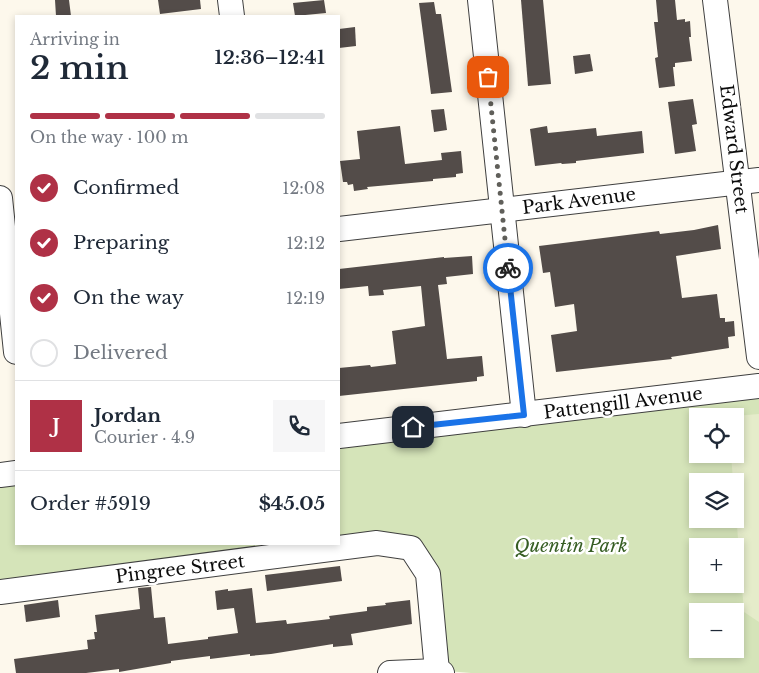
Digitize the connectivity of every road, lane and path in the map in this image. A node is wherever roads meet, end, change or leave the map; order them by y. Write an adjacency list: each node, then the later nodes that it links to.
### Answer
1 (230, 0): 4 (street)
2 (480, 0): 7 (street)
3 (715, 0): 5 (street, Edward Street)
4 (232, 15)
5 (749, 181): 7 (street, Park Avenue); 11 (street, Edward Street)
6 (0, 198): 9 (street)
7 (502, 210): 8 (street, Park Avenue); 13 (street)
8 (340, 229)
9 (8, 268): 10 (street)
10 (15, 342)
11 (759, 357)
12 (759, 386): 13 (street, Pattengill Avenue)
13 (524, 415): 14 (street, Pattengill Avenue)
14 (340, 436)
15 (15, 473): 16 (street)
16 (0, 475)
17 (0, 592): 18 (street, Pingree Street)
18 (439, 672): 19 (street)
19 (390, 673)

